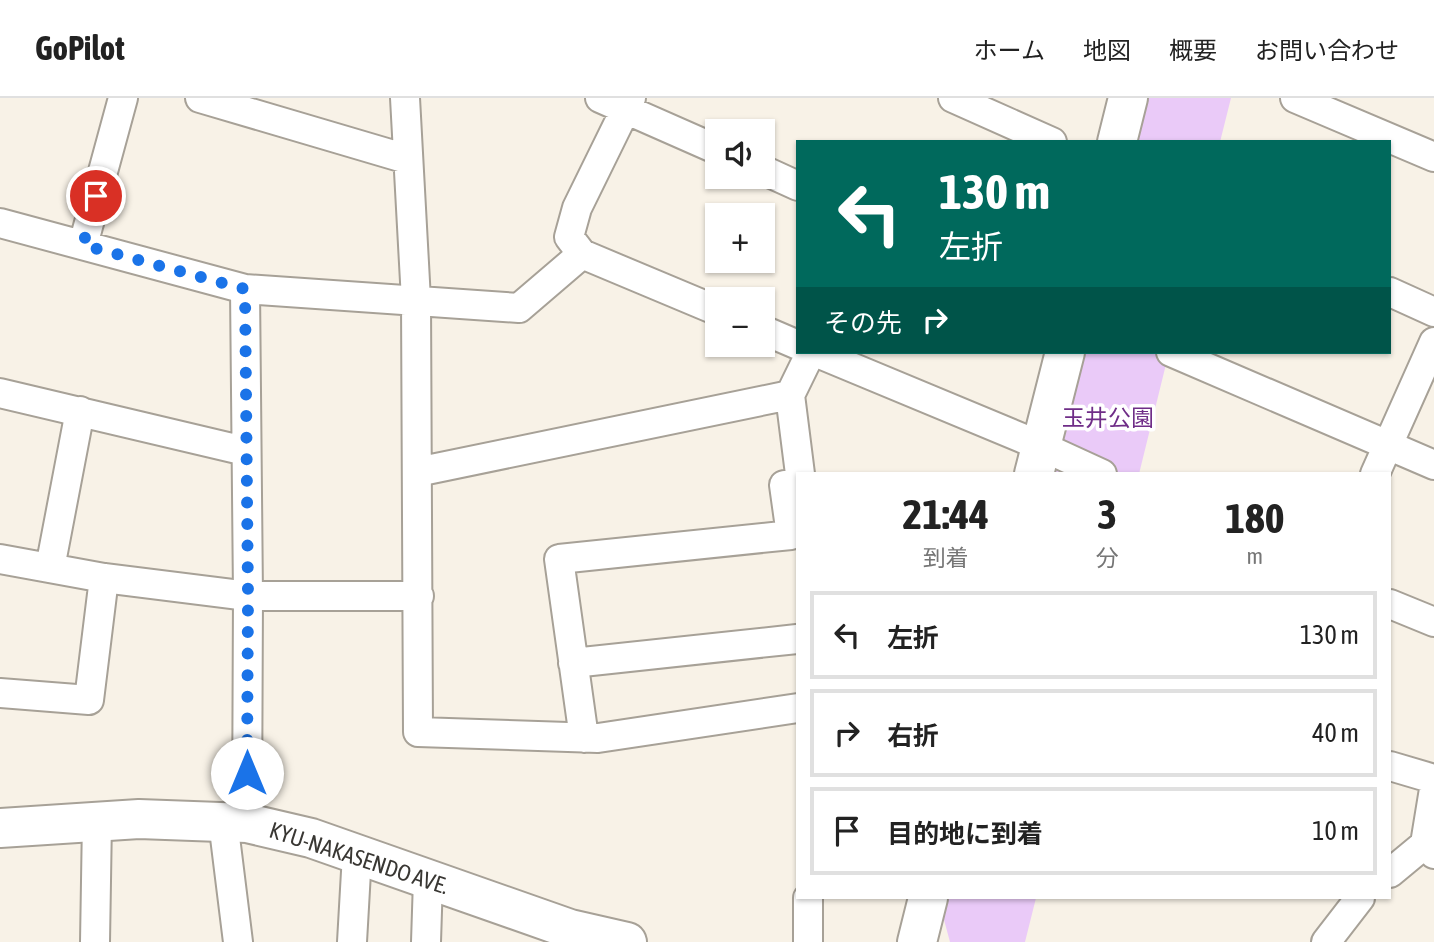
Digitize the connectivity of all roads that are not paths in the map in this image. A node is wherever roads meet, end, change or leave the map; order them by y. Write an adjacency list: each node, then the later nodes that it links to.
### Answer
1 (123, 98): 17 (street)
2 (200, 98): 13 (street)
3 (405, 98): 13 (street)
4 (600, 98): 8 (street)
5 (953, 98): 9 (street)
6 (1128, 98): 10 (main road)
7 (1295, 98): 12 (street)
8 (628, 103): 11 (street); 18 (street)
9 (1048, 140)
10 (1118, 140)
11 (705, 143)
12 (1434, 157)
13 (407, 159): 21 (street)
14 (775, 175): 15 (street)
15 (796, 185)
16 (0, 223): 17 (street)
17 (83, 245): 19 (street)
18 (582, 254): 21 (street); 22 (street)
19 (245, 289): 21 (street); 35 (street)
20 (1391, 292): 23 (street)
21 (416, 300): 38 (street)
22 (705, 306)
23 (1434, 312)
24 (775, 335): 26 (street)
25 (1434, 342): 34 (street)
26 (796, 344)
27 (812, 354): 32 (street)
28 (817, 354): 36 (street)
29 (1064, 354): 36 (main road)
30 (1176, 354): 34 (street)
31 (0, 393): 33 (street)
32 (790, 395): 38 (street); 41 (street)
33 (80, 411): 35 (street); 43 (street)
34 (1388, 444): 37 (street); 40 (street)
35 (245, 451): 45 (street)
36 (1037, 460): 39 (street)
37 (1434, 465)
38 (417, 472): 46 (street)
39 (1093, 472)
40 (1375, 472)
41 (795, 484): 50 (street)
42 (0, 559): 43 (street)
43 (50, 568): 44 (street)
44 (104, 578): 45 (street); 51 (street)
45 (248, 596): 46 (street); 58 (street)
46 (419, 596): 53 (street)
47 (1391, 604): 48 (street)
48 (1434, 622)
49 (796, 640): 50 (street)
50 (573, 663): 53 (street)
51 (0, 693)
52 (796, 708): 53 (street)
53 (584, 738)
54 (1391, 766): 55 (street)
55 (1434, 779)
56 (1434, 789): 60 (street)
57 (97, 820): 58 (main road, KYU-NAKASENDO AVE.); 59 (main road, KYU-NAKASENDO AVE.); 67 (street)
58 (235, 822): 61 (main road, KYU-NAKASENDO AVE.); 68 (street)
59 (0, 828)
60 (1431, 846): 62 (street)
61 (357, 854): 63 (main road, KYU-NAKASENDO AVE.); 69 (street)
62 (1391, 872)
63 (428, 880): 70 (street); 71 (main road, KYU-NAKASENDO AVE.)
64 (808, 899): 72 (street)
65 (928, 899): 73 (main road)
66 (1359, 899): 74 (street)
67 (95, 942)
68 (237, 942)
69 (352, 942)
70 (426, 942)
71 (627, 942)
72 (808, 942)
73 (917, 942)
74 (1326, 942)

